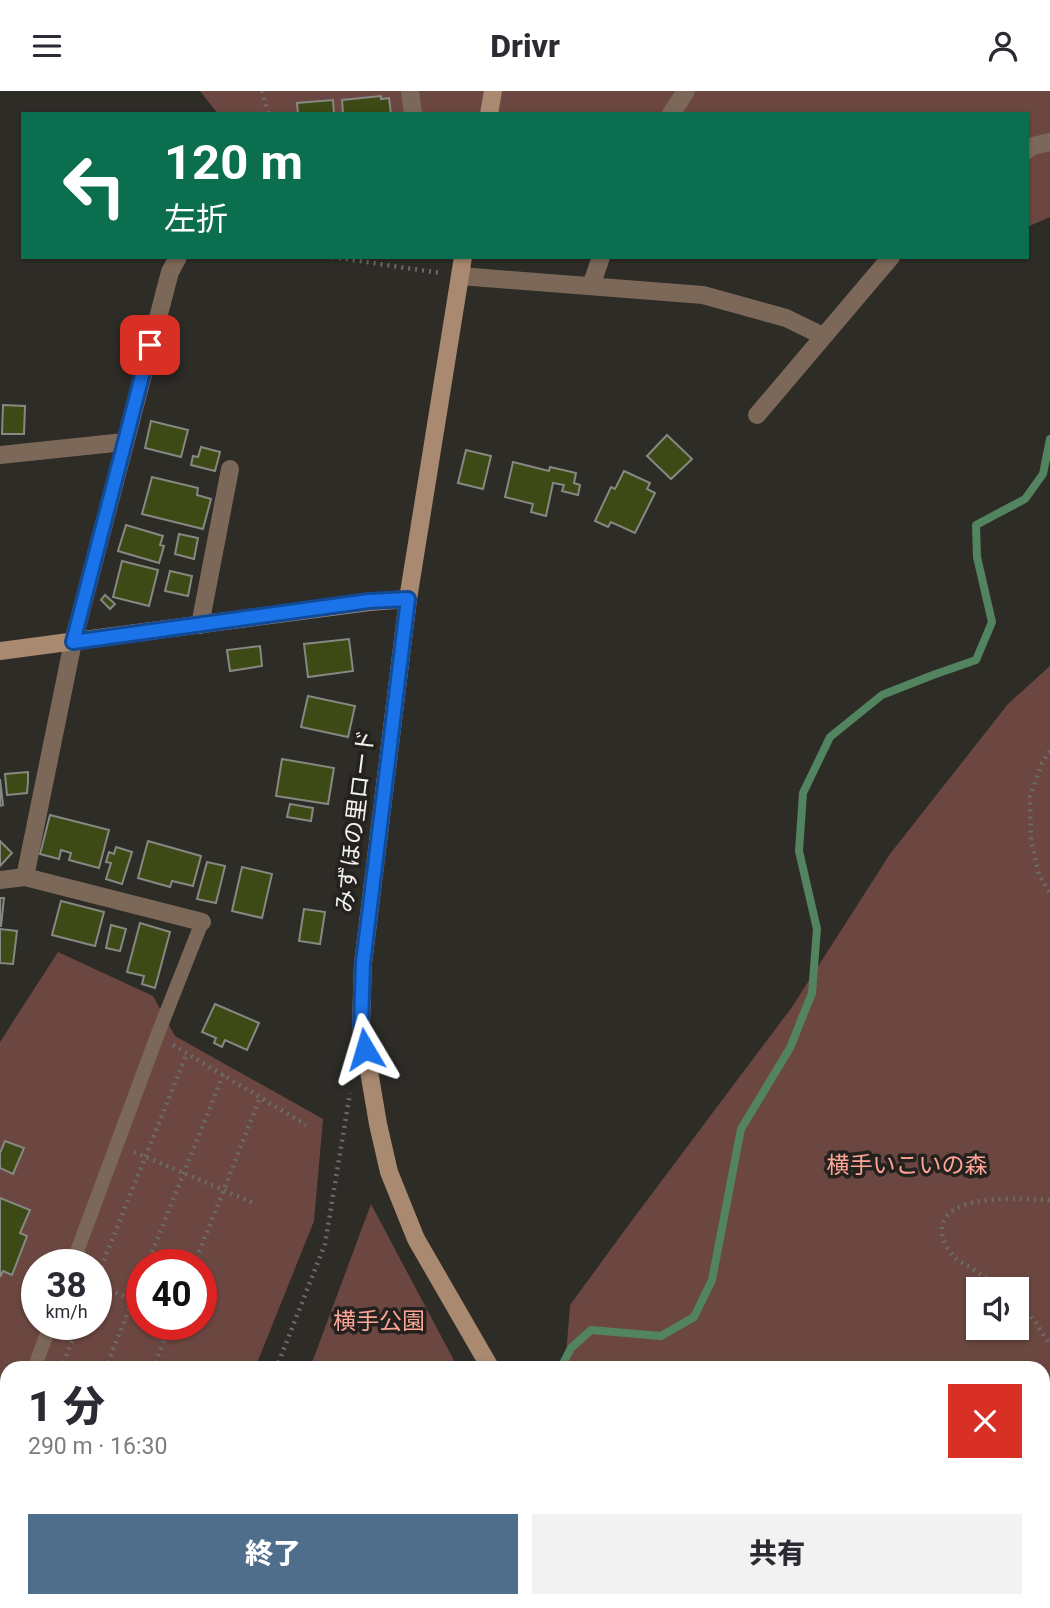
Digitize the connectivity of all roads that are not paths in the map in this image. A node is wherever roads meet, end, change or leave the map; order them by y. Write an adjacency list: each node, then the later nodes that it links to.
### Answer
1 (410, 91): 4 (street)
2 (494, 91): 5 (street)
3 (686, 91): 6 (street)
4 (413, 112)
5 (489, 112)
6 (672, 112)
7 (1050, 142): 8 (street)
8 (1029, 149)
9 (177, 259): 17 (street)
10 (463, 259): 13 (street, みずほの里ロード)
11 (600, 259): 14 (street)
12 (889, 259): 15 (street)
13 (460, 276): 14 (street); 20 (street, みずほの里ロード)
14 (591, 286): 15 (street)
15 (823, 336): 16 (street)
16 (757, 415)
17 (124, 442): 18 (street); 22 (street)
18 (0, 455)
19 (230, 469): 21 (street)
20 (408, 599): 21 (street); 30 (street, みずほの里ロード)
21 (201, 625): 22 (street)
22 (73, 642): 23 (street); 24 (street)
23 (0, 651)
24 (25, 877): 25 (street); 26 (street)
25 (0, 880)
26 (202, 922): 27 (lane)
27 (78, 1249)
28 (45, 1340): 29 (lane)
29 (37, 1361)
30 (486, 1361)

